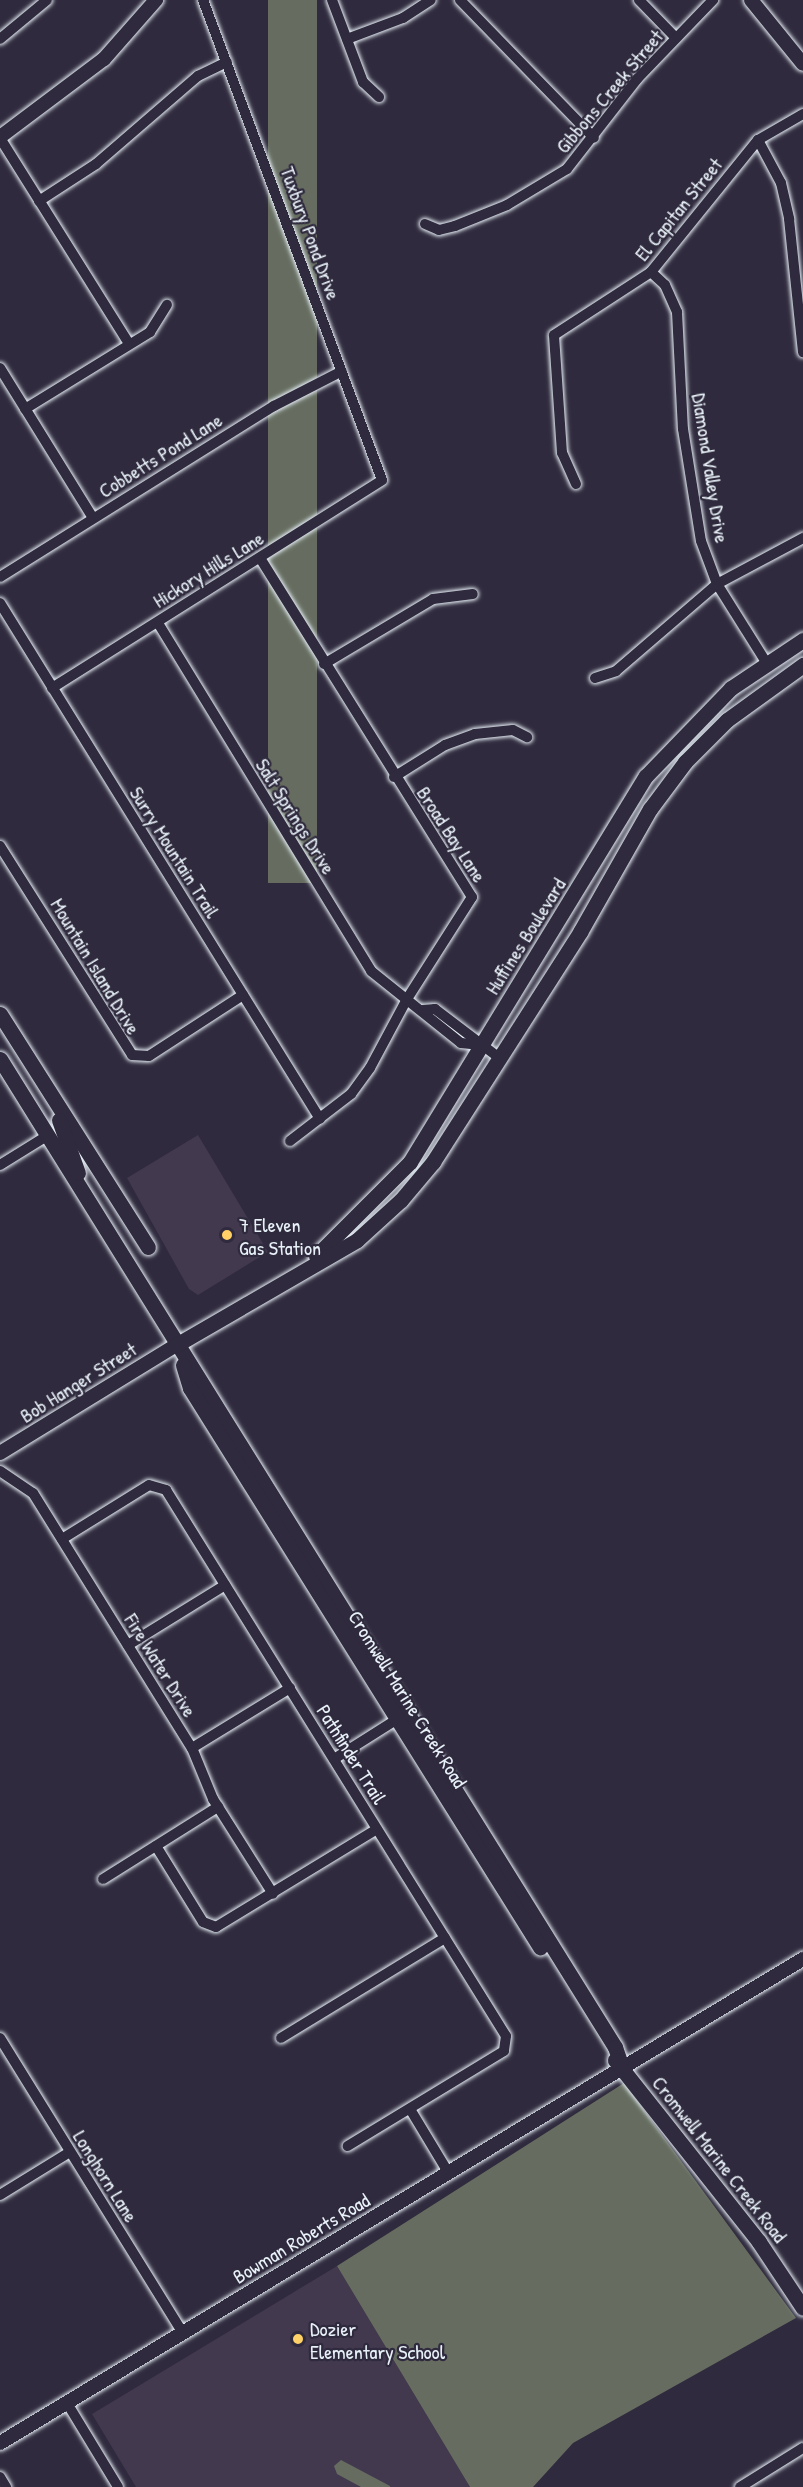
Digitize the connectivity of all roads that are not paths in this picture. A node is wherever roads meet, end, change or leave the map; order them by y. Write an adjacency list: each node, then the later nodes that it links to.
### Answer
1 (47, 0): 11 (street)
2 (156, 0): 17 (street)
3 (203, 0): 13 (street, Tuxbury Pond Drive)
4 (332, 0): 12 (street)
5 (431, 0): 12 (street)
6 (460, 0): 18 (street)
7 (639, 0): 10 (street)
8 (712, 0): 10 (street, Gibbons Creek Street)
9 (751, 0): 14 (street)
10 (676, 38): 18 (street, Gibbons Creek Street)
11 (0, 39)
12 (347, 39): 15 (street)
13 (227, 62): 20 (street); 27 (street, Tuxbury Pond Drive)
14 (803, 64)
15 (379, 97)
16 (803, 114): 19 (street, El Capitan Street)
17 (0, 137): 20 (street)
18 (594, 138): 21 (street, Gibbons Creek Street)
19 (758, 141): 22 (street, El Capitan Street); 25 (street)
20 (39, 201): 24 (street)
21 (425, 224)
22 (651, 272): 30 (street, El Capitan Street); 35 (street, Diamond Valley Drive)
23 (167, 305): 24 (street)
24 (129, 344): 28 (street)
25 (803, 351)
26 (0, 368): 28 (street)
27 (342, 371): 29 (street, Tuxbury Pond Drive); 31 (street, Cobbetts Pond Lane)
28 (25, 409): 31 (street)
29 (382, 480): 33 (street, Hickory Hills Lane)
30 (576, 484)
31 (93, 518): 34 (street, Cobbetts Pond Lane)
32 (803, 538): 35 (street)
33 (260, 558): 38 (street, Hickory Hills Lane); 41 (street, Broad Bay Lane)
34 (0, 577)
35 (717, 584): 40 (street, Diamond Valley Drive); 43 (street)
36 (473, 594): 41 (street)
37 (0, 603): 44 (street, Surry Mountain Trail)
38 (158, 623): 44 (street, Hickory Hills Lane); 49 (street, Salt Springs Drive)
39 (803, 640): 40 (main road, Huffines Boulevard)
40 (766, 662): 51 (main road, Huffines Boulevard)
41 (324, 664): 46 (street, Broad Bay Lane)
42 (803, 665): 52 (main road, Huffines Boulevard)
43 (595, 678)
44 (52, 688): 48 (street, Surry Mountain Trail)
45 (527, 737): 46 (street)
46 (394, 777): 49 (street, Broad Bay Lane)
47 (0, 846): 48 (street, Mountain Island Drive)
48 (243, 995): 55 (street, Surry Mountain Trail)
49 (407, 999): 51 (street, Salt Springs Drive); 55 (street, Broad Bay Lane)
50 (0, 1014): 54 (main road, Cromwell Marine Creek Road)
51 (481, 1045): 52 (street, Salt Springs Drive); 61 (main road, Huffines Boulevard)
52 (497, 1056): 61 (main road, Huffines Boulevard)
53 (0, 1059): 56 (main road, Cromwell Marine Creek Road)
54 (50, 1094): 59 (main road, Cromwell Marine Creek Road); 60 (main road, Cromwell Marine Creek Road)
55 (320, 1119): 57 (street, Broad Bay Lane)
56 (47, 1136): 58 (street); 59 (main road, Cromwell Marine Creek Road)
57 (290, 1141)
58 (0, 1165)
59 (87, 1201): 62 (main road, Cromwell Marine Creek Road)
60 (148, 1247)
61 (299, 1273): 62 (main road, Huffines Boulevard)
62 (176, 1345): 63 (street, Bob Hanger Street); 69 (main road, Cromwell Marine Creek Road); 81 (main road, Cromwell Marine Creek Road)
63 (0, 1453)
64 (0, 1471): 65 (street, Fire Water Drive)
65 (62, 1539): 66 (street, Pathfinder Trail); 67 (street, Fire Water Drive)
66 (225, 1585): 67 (street); 68 (street, Pathfinder Trail)
67 (128, 1645): 70 (street, Fire Water Drive)
68 (290, 1688): 70 (street); 71 (street, Pathfinder Trail)
69 (396, 1720): 71 (street); 81 (main road, Cromwell Marine Creek Road)
70 (192, 1748): 72 (street, Fire Water Drive)
71 (334, 1759): 73 (street, Pathfinder Trail)
72 (218, 1807): 74 (street); 76 (street, Fire Water Drive)
73 (377, 1829): 76 (street); 77 (street, Pathfinder Trail)
74 (156, 1846): 75 (street); 76 (street)
75 (103, 1879)
76 (273, 1894)
77 (445, 1938): 80 (street); 82 (street, Pathfinder Trail)
78 (803, 1959): 81 (street, Bowman Roberts Road)
79 (0, 2038): 84 (street, Longhorn Lane)
80 (281, 2038)
81 (622, 2067): 85 (street, Bowman Roberts Road); 87 (main road, Cromwell Marine Creek Road)
82 (410, 2109): 83 (street); 85 (street)
83 (348, 2146)
84 (70, 2152): 86 (street); 88 (street, Longhorn Lane)
85 (448, 2172): 88 (street, Bowman Roberts Road)
86 (0, 2195)
87 (803, 2308)
88 (182, 2332): 89 (street, Bowman Roberts Road)
89 (67, 2403): 90 (street, Bowman Roberts Road); 94 (street)
90 (0, 2443)
91 (803, 2448): 95 (street)
92 (0, 2477): 93 (street)
93 (6, 2487)
94 (118, 2487)
95 (740, 2487)

